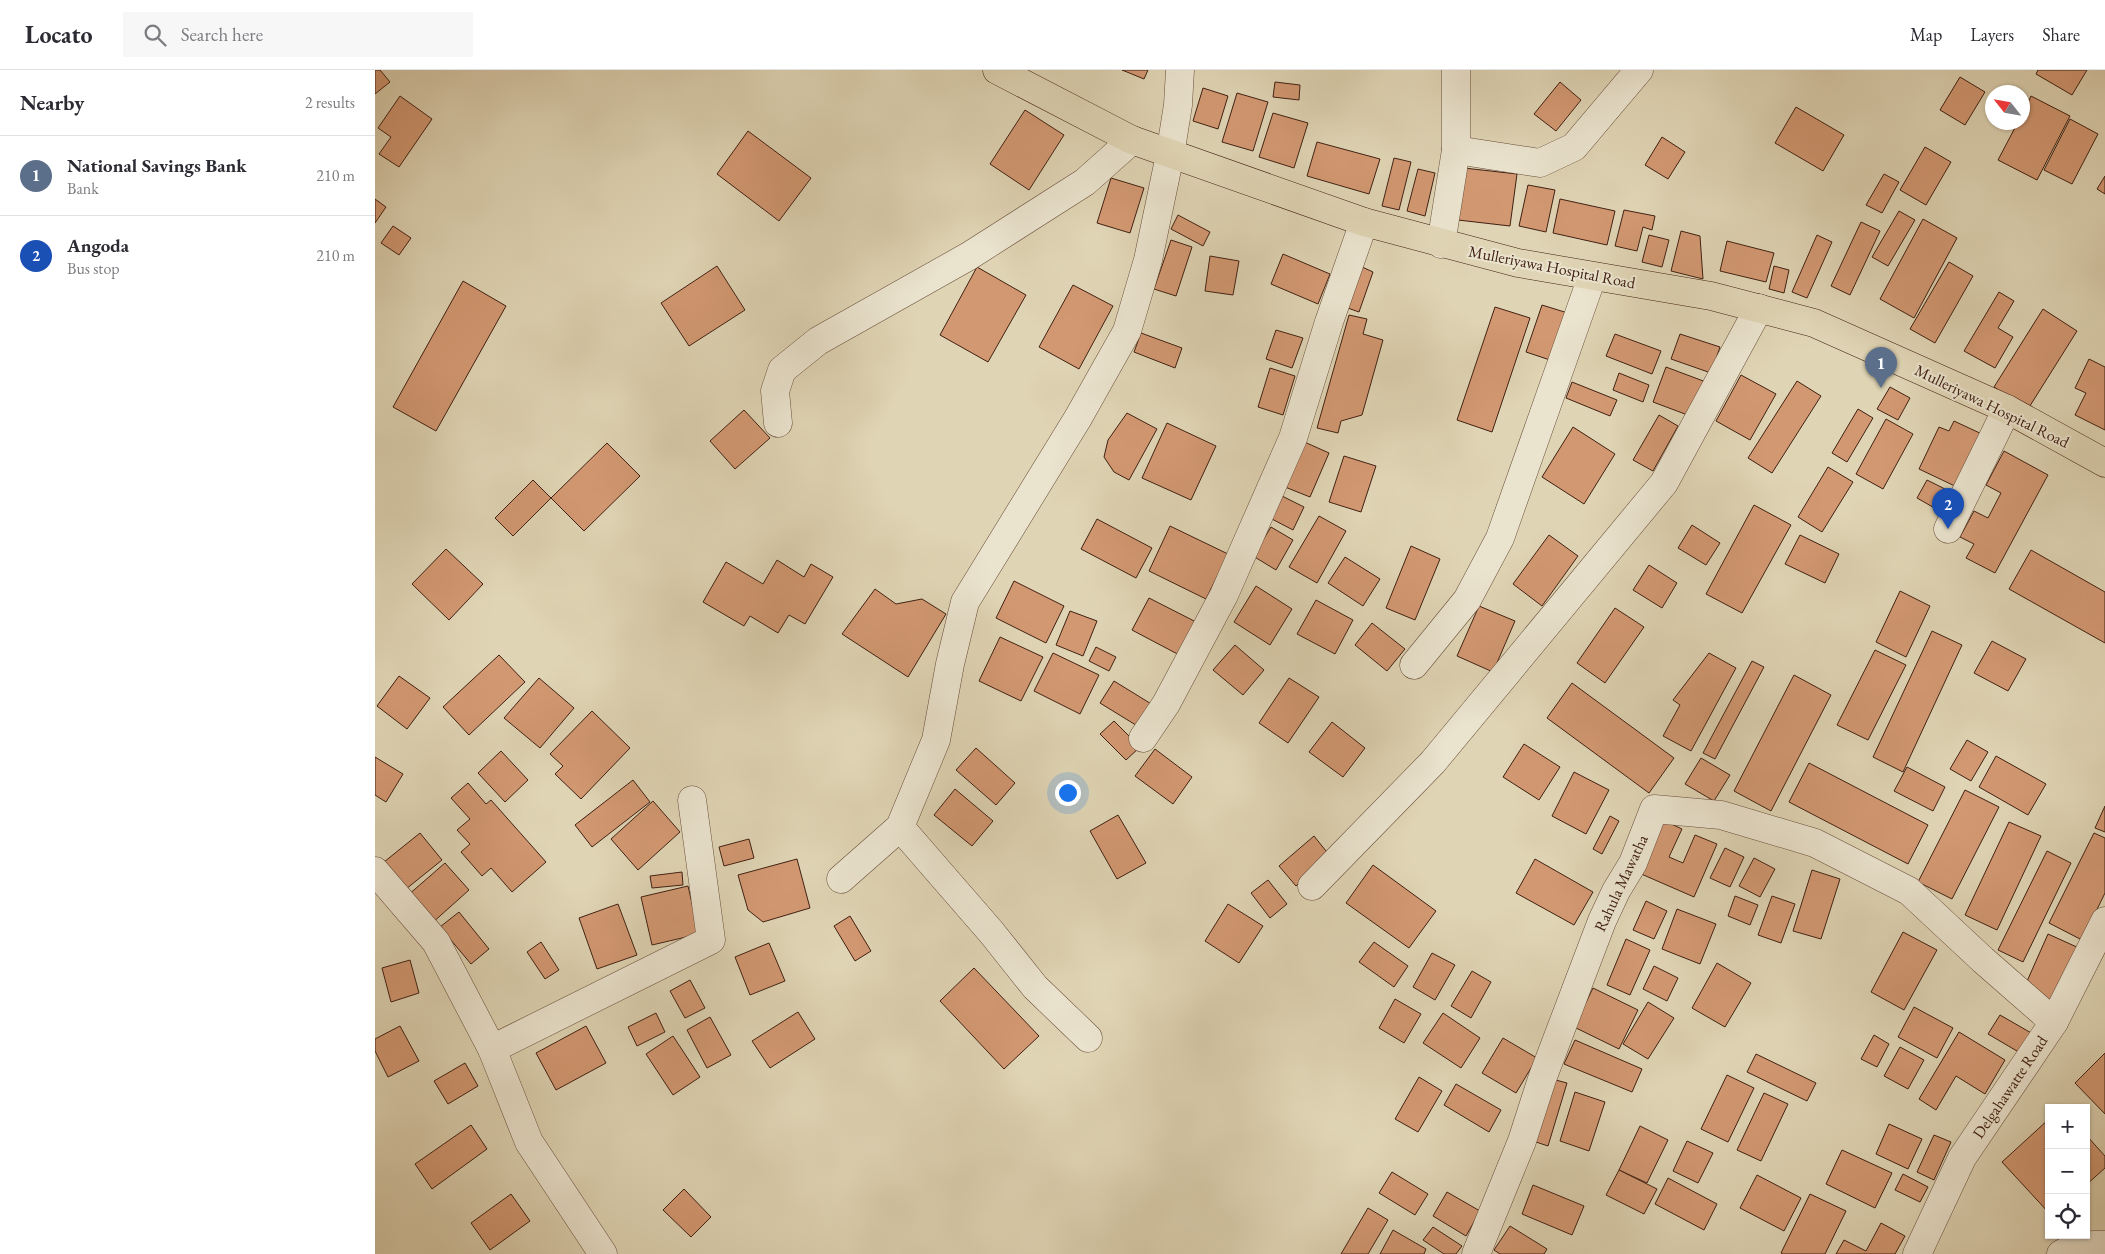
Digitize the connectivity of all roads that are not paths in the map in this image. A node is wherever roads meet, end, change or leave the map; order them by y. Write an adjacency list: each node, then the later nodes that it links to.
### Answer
1 (997, 70): 5 (main road, Mulleriyawa Hospital Road)
2 (1180, 70): 7 (street)
3 (1456, 70): 6 (street)
4 (1639, 70): 6 (street)
5 (1131, 140): 7 (main road, Mulleriyawa Hospital Road); 13 (street)
6 (1456, 150): 9 (street)
7 (1170, 155): 8 (main road, Mulleriyawa Hospital Road); 19 (street)
8 (1364, 222): 9 (main road, Mulleriyawa Hospital Road); 17 (street)
9 (1441, 244): 10 (main road, Mulleriyawa Hospital Road)
10 (1592, 276): 11 (main road, Mulleriyawa Hospital Road); 16 (street)
11 (1759, 308): 12 (main road, Mulleriyawa Hospital Road); 22 (street)
12 (2007, 410): 14 (main road, Mulleriyawa Hospital Road); 15 (street)
13 (777, 423)
14 (2105, 463)
15 (1948, 529)
16 (1413, 665)
17 (1143, 738)
18 (692, 800): 26 (street)
19 (900, 827): 21 (street); 25 (street)
20 (375, 871): 26 (street)
21 (841, 879)
22 (1312, 886)
23 (2105, 922): 24 (street, Delgahawatte Road)
24 (2054, 1022): 29 (street, Rahula Mawatha); 30 (street, Delgahawatte Road)
25 (1087, 1038)
26 (492, 1049): 28 (street)
27 (2105, 1245): 31 (street)
28 (603, 1254)
29 (1476, 1254)
30 (1917, 1254)
31 (2061, 1254)

